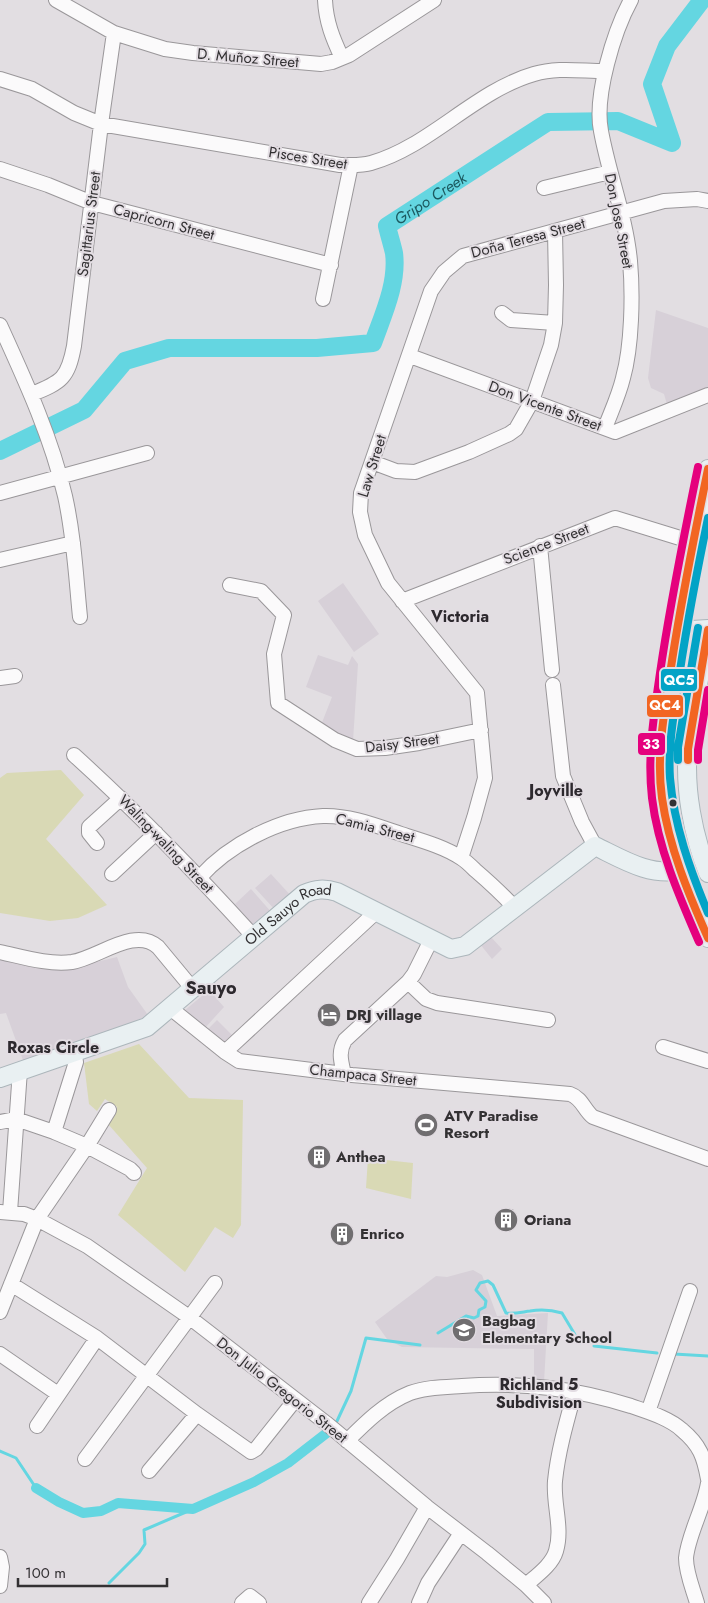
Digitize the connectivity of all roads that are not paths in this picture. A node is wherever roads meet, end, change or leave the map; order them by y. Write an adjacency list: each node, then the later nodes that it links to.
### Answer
1 (56, 0): 5 (street, D. Muñoz Street)
2 (325, 0): 6 (street)
3 (434, 0): 6 (street, D. Muñoz Street)
4 (631, 0): 7 (street, Don Jose Street)
5 (114, 33): 6 (street, D. Muñoz Street); 9 (street, Sagittarius Street)
6 (342, 58)
7 (605, 71): 10 (street, Pisces Street); 12 (street, Don Jose Street)
8 (0, 79): 9 (street, Pisces Street)
9 (101, 124): 10 (street, Pisces Street); 15 (street, Sagittarius Street)
10 (351, 165): 18 (street)
11 (0, 169): 15 (street, Capricorn Street)
12 (610, 172): 13 (street); 16 (street, Don Jose Street)
13 (544, 188)
14 (708, 201): 16 (street, Doña Teresa Street)
15 (92, 203): 18 (street, Capricorn Street); 24 (street, Sagittarius Street)
16 (620, 212): 17 (street, Doña Teresa Street); 27 (street, Don Jose Street)
17 (555, 231): 21 (street); 23 (street, Doña Teresa Street)
18 (331, 265): 19 (street)
19 (323, 299)
20 (502, 312): 21 (street)
21 (555, 323): 26 (street)
22 (0, 324): 24 (street)
23 (410, 356): 26 (street, Don Vicente Street); 29 (street, Law Street)
24 (32, 394): 31 (street)
25 (708, 395): 27 (street, Don Vicente Street)
26 (532, 401): 27 (street, Don Vicente Street); 29 (street)
27 (605, 428)
28 (147, 453): 31 (street)
29 (372, 462): 38 (street, Law Street)
30 (708, 469): 33 (main road)
31 (59, 476): 32 (street); 34 (street)
32 (0, 493)
33 (693, 542): 35 (street, Science Street); 40 (main road)
34 (73, 543): 36 (street); 39 (street)
35 (540, 546): 38 (street, Science Street); 44 (street)
36 (0, 560)
37 (230, 585): 48 (street, Daisy Street)
38 (402, 601): 48 (street, Law Street)
39 (80, 617)
40 (678, 625): 41 (main road); 42 (main road)
41 (708, 629): 43 (main road)
42 (674, 646): 43 (main road); 55 (main road)
43 (705, 648): 56 (main road)
44 (552, 670)
45 (15, 676): 46 (street)
46 (0, 678)
47 (553, 684): 53 (street)
48 (481, 730): 54 (street)
49 (74, 755): 50 (street, Waling-waling Street)
50 (121, 798): 51 (street, Waling-waling Street); 52 (street)
51 (156, 833): 57 (street); 58 (street, Waling-waling Street)
52 (97, 843)
53 (595, 846): 55 (main road); 59 (main road, Old Sauyo Road)
54 (461, 858): 58 (street, Camia Street); 59 (street, Camia Street)
55 (681, 870): 62 (main road)
56 (708, 873)
57 (112, 874)
58 (200, 877): 61 (street, Waling-waling Street)
59 (514, 907): 63 (main road, Old Sauyo Road)
60 (376, 912): 61 (main road, Old Sauyo Road); 63 (main road, Old Sauyo Road); 71 (street)
61 (254, 937): 66 (main road, Old Sauyo Road)
62 (708, 938)
63 (431, 940): 65 (street)
64 (0, 952): 66 (street)
65 (408, 982): 68 (street); 74 (street)
66 (192, 988): 67 (main road, Old Sauyo Road)
67 (169, 1007): 70 (main road, Old Sauyo Road); 71 (street, Champaca Street)
68 (548, 1020)
69 (663, 1047): 72 (street)
70 (74, 1052): 73 (main road, Old Sauyo Road); 79 (street)
71 (225, 1052): 74 (street, Champaca Street)
72 (708, 1061)
73 (20, 1070): 75 (main road, Old Sauyo Road); 77 (street)
74 (344, 1074): 81 (street, Champaca Street)
75 (0, 1078)
76 (109, 1110): 80 (street)
77 (16, 1119): 78 (street); 79 (street); 83 (street)
78 (0, 1122)
79 (54, 1132): 80 (street)
80 (87, 1146): 82 (street); 84 (street)
81 (708, 1159)
82 (134, 1173)
83 (5, 1212): 84 (street, Don Julio Gregorio Street)
84 (37, 1219): 86 (street); 89 (street, Don Julio Gregorio Street)
85 (215, 1283): 89 (street)
86 (11, 1284): 88 (street); 90 (street)
87 (690, 1291): 96 (street)
88 (0, 1312)
89 (189, 1317): 92 (street); 95 (street, Don Julio Gregorio Street)
90 (98, 1338): 92 (street); 94 (street)
91 (0, 1354): 94 (street)
92 (147, 1374): 97 (street); 100 (street)
93 (575, 1391): 96 (street); 99 (street); 107 (street)
94 (58, 1394): 98 (street)
95 (295, 1400): 97 (street); 99 (street, Don Julio Gregorio Street)
96 (648, 1412): 102 (street)
97 (197, 1414): 101 (street)
98 (37, 1426)
99 (347, 1441): 104 (street, Don Julio Gregorio Street)
100 (85, 1460)
101 (149, 1471)
102 (708, 1479)
103 (708, 1483): 114 (street)
104 (427, 1507): 105 (street, Don Julio Gregorio Street); 111 (street)
105 (461, 1534): 107 (street, Don Julio Gregorio Street); 112 (street)
106 (0, 1557): 108 (street)
107 (526, 1585): 113 (street, Don Julio Gregorio Street)
108 (0, 1586)
109 (242, 1603): 110 (street)
110 (259, 1603)
111 (369, 1603)
112 (419, 1603)
113 (544, 1603)
114 (697, 1603)

